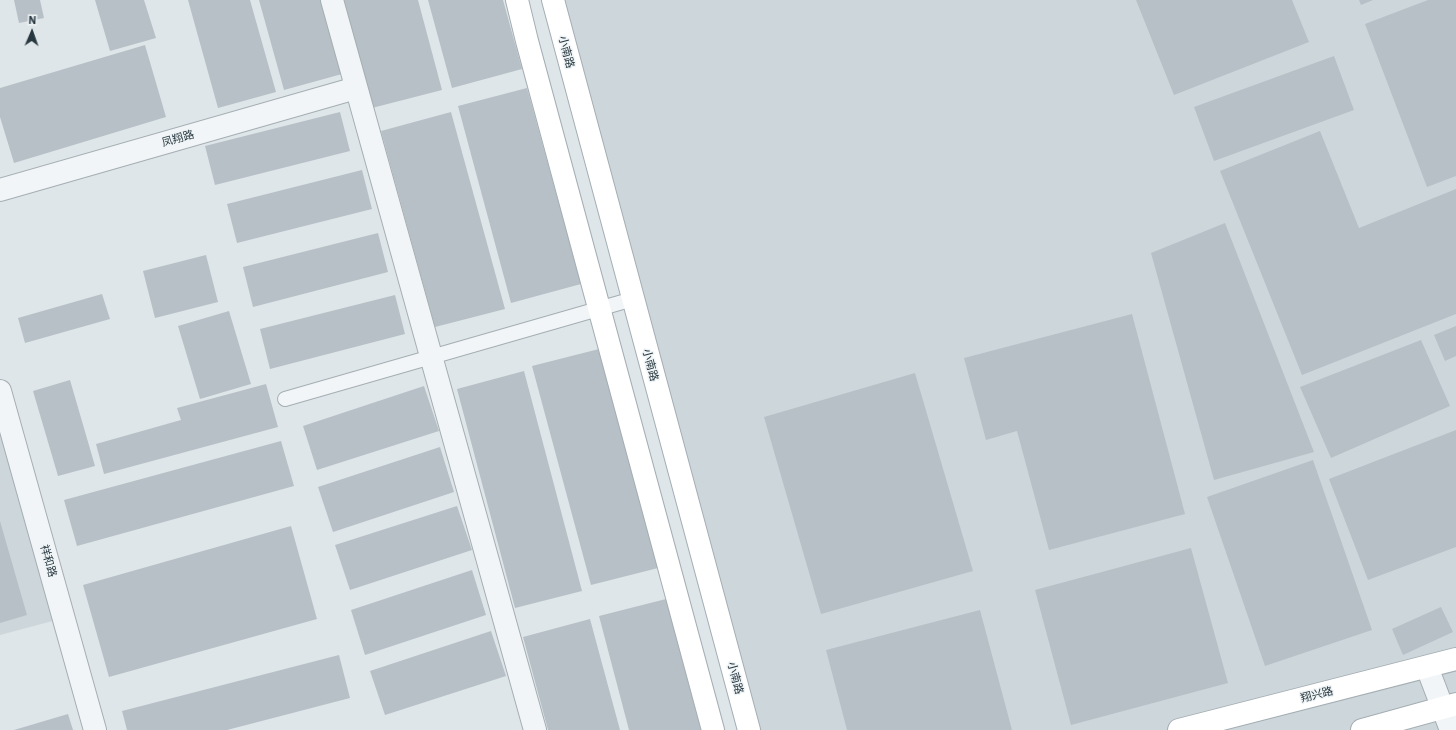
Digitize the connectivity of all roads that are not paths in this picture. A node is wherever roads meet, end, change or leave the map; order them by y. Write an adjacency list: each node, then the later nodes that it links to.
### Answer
1 (332, 0): 4 (street)
2 (517, 0): 7 (main road)
3 (553, 0): 6 (main road, 小南路)
4 (356, 88): 5 (street, 凤翔路); 8 (street)
5 (0, 190)
6 (633, 299): 7 (lane); 17 (main road, 小南路)
7 (599, 309): 8 (lane); 16 (main road)
8 (431, 357): 10 (lane); 15 (street)
9 (0, 392): 14 (street, 祥和路)
10 (285, 399)
11 (1456, 659): 12 (main road, 翔兴路)
12 (1427, 667): 13 (street); 18 (main road, 翔兴路)
13 (1449, 706): 19 (main road); 20 (street)
14 (95, 730)
15 (535, 730)
16 (713, 730)
17 (749, 730)
18 (1179, 730)
19 (1362, 730)
20 (1451, 730)

